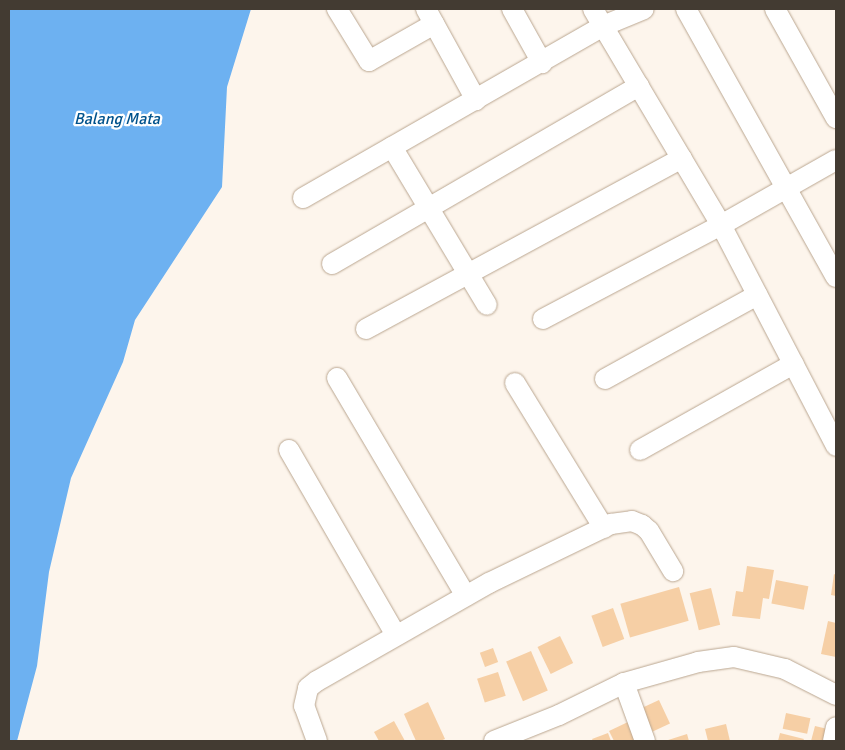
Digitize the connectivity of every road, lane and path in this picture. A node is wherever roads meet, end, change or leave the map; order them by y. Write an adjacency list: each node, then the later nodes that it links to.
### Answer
1 (337, 9): 7 (street)
2 (512, 9): 9 (street)
3 (593, 9): 8 (street)
4 (644, 9): 8 (street)
5 (686, 9): 16 (street)
6 (775, 9): 12 (street)
7 (430, 16): 11 (street)
8 (603, 26): 9 (street); 10 (street)
9 (542, 62): 11 (street)
10 (639, 86): 14 (street); 18 (street)
11 (476, 100): 13 (street)
12 (836, 118)
13 (392, 147): 17 (street); 18 (street)
14 (682, 158): 19 (street); 21 (street)
15 (836, 160): 16 (street)
16 (786, 187): 19 (street); 22 (street)
17 (303, 198)
18 (429, 208): 20 (street); 21 (street)
19 (721, 226): 23 (street); 25 (street)
20 (332, 264)
21 (469, 275): 24 (street); 26 (street)
22 (836, 277)
23 (757, 295): 27 (street); 29 (street)
24 (487, 305)
25 (543, 319)
26 (366, 329)
27 (793, 364): 31 (street); 33 (street)
28 (337, 378): 36 (street)
29 (604, 379)
30 (515, 383): 34 (street)
31 (836, 446)
32 (289, 450): 37 (street)
33 (640, 450)
34 (604, 528): 35 (street); 36 (street)
35 (673, 570)
36 (466, 596): 37 (street)
37 (396, 635): 41 (street)
38 (624, 683): 39 (street); 42 (street); 43 (street)
39 (836, 695)
40 (836, 727): 44 (street)
41 (317, 741)
42 (494, 741)
43 (645, 741)
44 (833, 741)

